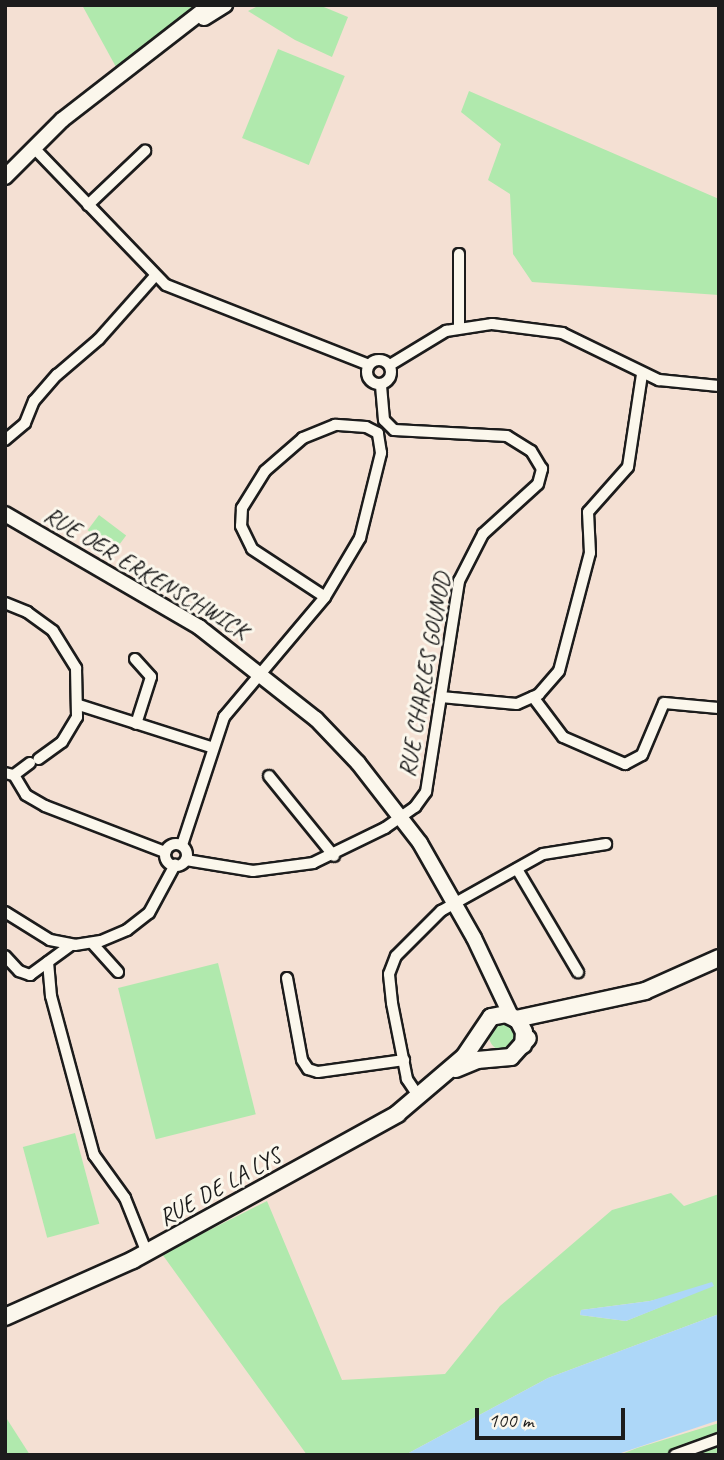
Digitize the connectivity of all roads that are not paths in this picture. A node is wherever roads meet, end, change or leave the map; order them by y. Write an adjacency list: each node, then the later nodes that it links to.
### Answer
1 (210, 5): 3 (street)
2 (225, 5): 3 (street)
3 (165, 43): 4 (street)
4 (34, 148): 6 (street); 7 (street)
5 (145, 151): 7 (street)
6 (5, 177)
7 (89, 205): 9 (street)
8 (459, 254): 10 (street)
9 (155, 275): 11 (street); 16 (street)
10 (459, 327): 12 (street); 13 (street)
11 (369, 365): 12 (street); 14 (street)
12 (390, 365): 14 (street)
13 (642, 374): 15 (street); 23 (street)
14 (381, 384): 22 (street, RUE CHARLES GOUNOD)
15 (719, 386)
16 (5, 440)
17 (5, 514): 21 (street, RUE OER ERKENSCHWICK)
18 (325, 597): 18 (street); 21 (street)
19 (5, 603): 24 (street)
20 (135, 659): 26 (street)
21 (262, 672): 27 (street); 30 (street, RUE OER ERKENSCHWICK)
22 (441, 697): 23 (street); 30 (street, RUE CHARLES GOUNOD)
23 (533, 697): 25 (street)
24 (79, 705): 26 (street); 28 (street)
25 (719, 708)
26 (136, 724): 27 (street)
27 (211, 747): 31 (street)
28 (10, 774): 33 (street)
29 (269, 776): 34 (street)
30 (401, 817): 34 (street, RUE CHARLES GOUNOD); 38 (street, RUE OER ERKENSCHWICK)
31 (182, 845): 33 (street); 35 (street)
32 (606, 845): 37 (street)
33 (165, 852): 36 (street)
34 (334, 856): 35 (street, RUE CHARLES GOUNOD)
35 (186, 860): 36 (street)
36 (175, 865): 43 (street)
37 (517, 869): 38 (street); 50 (street)
38 (455, 904): 48 (street, RUE OER ERKENSCHWICK); 59 (street)
39 (5, 912): 41 (street)
40 (5, 922): 41 (street)
41 (18, 923): 42 (street)
42 (46, 939): 44 (street); 47 (street)
43 (92, 943): 44 (street); 49 (street)
44 (75, 945): 47 (street)
45 (5, 956): 51 (street)
46 (719, 958): 54 (main road)
47 (49, 960): 51 (street); 53 (street)
48 (488, 971): 55 (street, RUE OER ERKENSCHWICK); 56 (street, RUE OER ERKENSCHWICK)
49 (118, 972)
50 (578, 972)
51 (30, 975): 53 (street)
52 (287, 978): 59 (street)
53 (51, 996): 62 (street)
54 (568, 1009): 55 (main road); 57 (main road)
55 (514, 1017): 56 (main road); 57 (main road)
56 (484, 1027): 58 (main road); 60 (main road, RUE DE LA LYS)
57 (523, 1045): 58 (main road)
58 (500, 1058): 60 (main road, RUE DE LA LYS)
59 (404, 1060): 61 (street)
60 (444, 1075): 61 (main road, RUE DE LA LYS)
61 (419, 1097): 62 (main road, RUE DE LA LYS)
62 (147, 1253): 63 (main road, RUE DE LA LYS)
63 (5, 1317)
64 (719, 1439): 65 (street)
65 (675, 1455)

